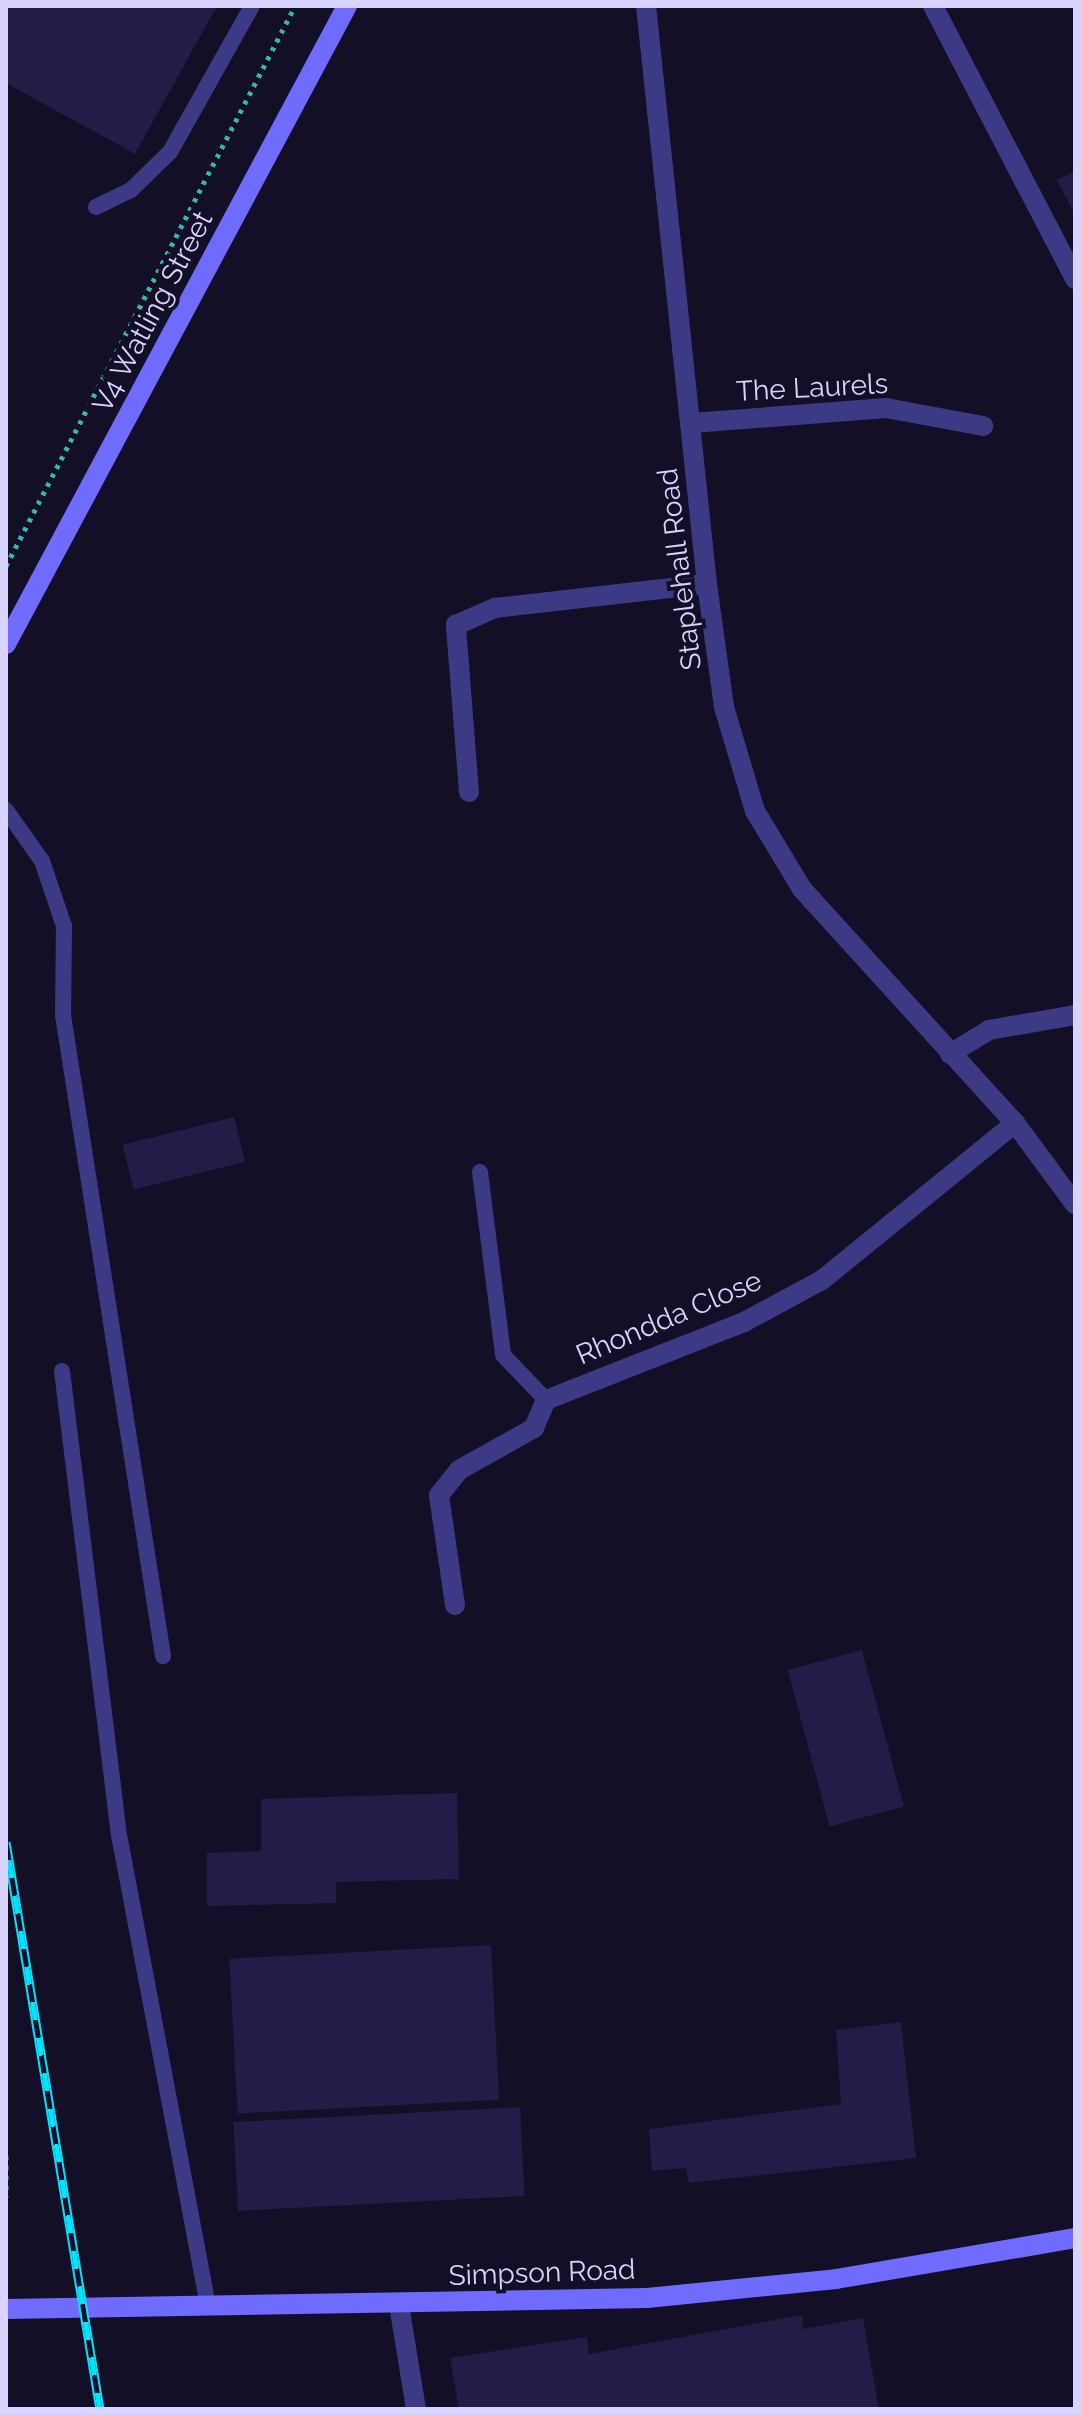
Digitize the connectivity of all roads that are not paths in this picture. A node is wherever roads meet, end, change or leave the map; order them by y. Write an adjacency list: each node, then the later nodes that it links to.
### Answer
1 (252, 6): 5 (lane)
2 (347, 6): 10 (street, V4 Watling Street)
3 (646, 6): 7 (street, Staplehall Road)
4 (933, 6): 6 (street)
5 (96, 207)
6 (1075, 279)
7 (692, 423): 8 (street, The Laurels); 9 (street, Staplehall Road)
8 (983, 426)
9 (707, 584): 11 (street); 14 (street, Staplehall Road)
10 (6, 644)
11 (469, 792)
12 (6, 810): 21 (lane)
13 (1075, 1015): 14 (street)
14 (950, 1054): 15 (street, Staplehall Road)
15 (1015, 1123): 17 (street, Staplehall Road); 19 (street, Rhondda Close)
16 (480, 1172): 19 (lane)
17 (1075, 1204)
18 (62, 1371): 24 (lane)
19 (546, 1400): 20 (street)
20 (455, 1605)
21 (163, 1656)
22 (1075, 2238): 23 (street, Simpson Road)
23 (399, 2305): 24 (street, Simpson Road); 26 (street)
24 (208, 2306): 25 (street, Simpson Road)
25 (6, 2309)
26 (416, 2409)

